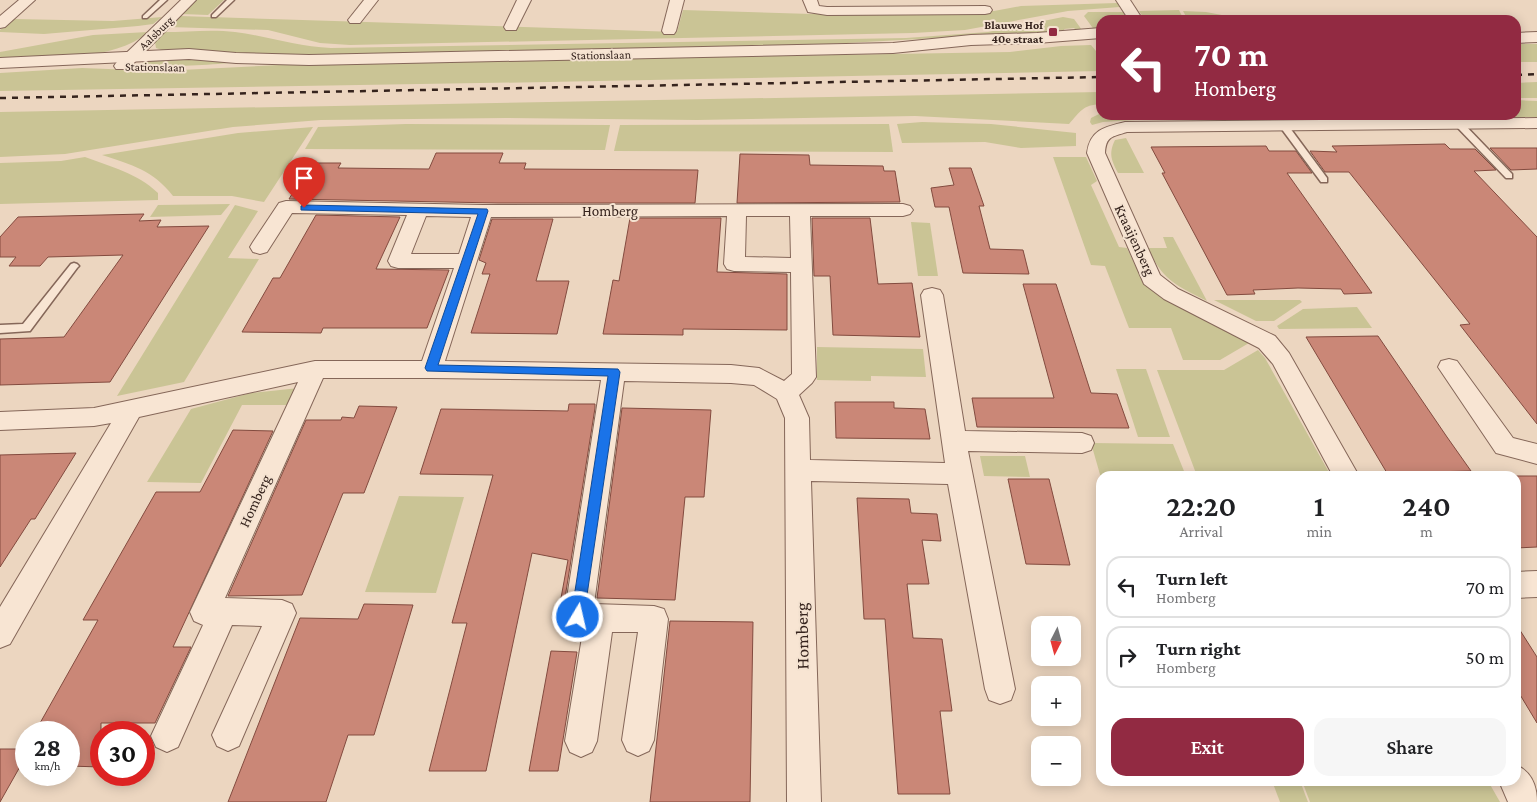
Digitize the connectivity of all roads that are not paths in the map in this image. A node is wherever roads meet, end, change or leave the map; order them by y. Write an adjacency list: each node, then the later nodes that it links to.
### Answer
1 (28, 0): 15 (street)
2 (164, 0): 12 (lane, Aalsburg)
3 (189, 0): 23 (street, Aalsburg)
4 (231, 0): 13 (lane)
5 (371, 0): 14 (street)
6 (524, 0): 16 (street)
7 (677, 0): 17 (street)
8 (810, 0): 10 (street)
9 (1123, 0): 11 (street)
10 (985, 10)
11 (1133, 15)
12 (145, 16)
13 (214, 16)
14 (355, 20)
15 (0, 24)
16 (510, 27)
17 (669, 31)
18 (1096, 33): 22 (street, Stationslaan)
19 (1537, 37): 20 (street)
20 (1521, 38)
21 (1096, 43): 22 (street, Stationslaan)
22 (893, 48): 23 (street, Stationslaan)
23 (128, 61): 24 (street, Stationslaan); 25 (street, Stationslaan)
24 (0, 63)
25 (0, 71)
26 (1537, 122): 27 (street, Kraaijenberg)
27 (1459, 124): 28 (street, Kraaijenberg); 29 (lane)
28 (1284, 126): 30 (lane); 53 (street, Kraaijenberg)
29 (1509, 176)
30 (1324, 180)
31 (419, 210): 33 (street, Homberg); 36 (street, Homberg); 37 (street)
32 (903, 210): 34 (street, Homberg)
33 (483, 211): 35 (street, Homberg); 37 (street)
34 (800, 211): 35 (street, Homberg); 38 (street)
35 (737, 212): 38 (street)
36 (260, 247)
37 (467, 261): 43 (street)
38 (802, 264): 46 (street)
39 (74, 266): 41 (lane)
40 (932, 294): 49 (street)
41 (0, 329)
42 (1449, 367): 51 (street)
43 (431, 368): 44 (street); 45 (street)
44 (315, 370): 47 (street); 57 (street, Homberg)
45 (614, 372): 46 (street); 58 (street)
46 (786, 393): 52 (street, Homberg)
47 (132, 408): 48 (street); 59 (street)
48 (0, 421)
49 (955, 442): 50 (street); 54 (street)
50 (1082, 443)
51 (1537, 454)
52 (799, 470): 54 (street); 66 (street, Homberg)
53 (1343, 471)
54 (960, 474): 60 (street)
55 (1537, 584): 56 (street)
56 (1521, 585)
57 (224, 611): 61 (street, Homberg); 62 (street)
58 (600, 618): 63 (street); 64 (street)
59 (0, 634)
60 (1000, 689)
61 (228, 735)
62 (167, 736)
63 (638, 740)
64 (581, 741)
65 (1518, 786): 67 (street)
66 (804, 802)
67 (1526, 802)

